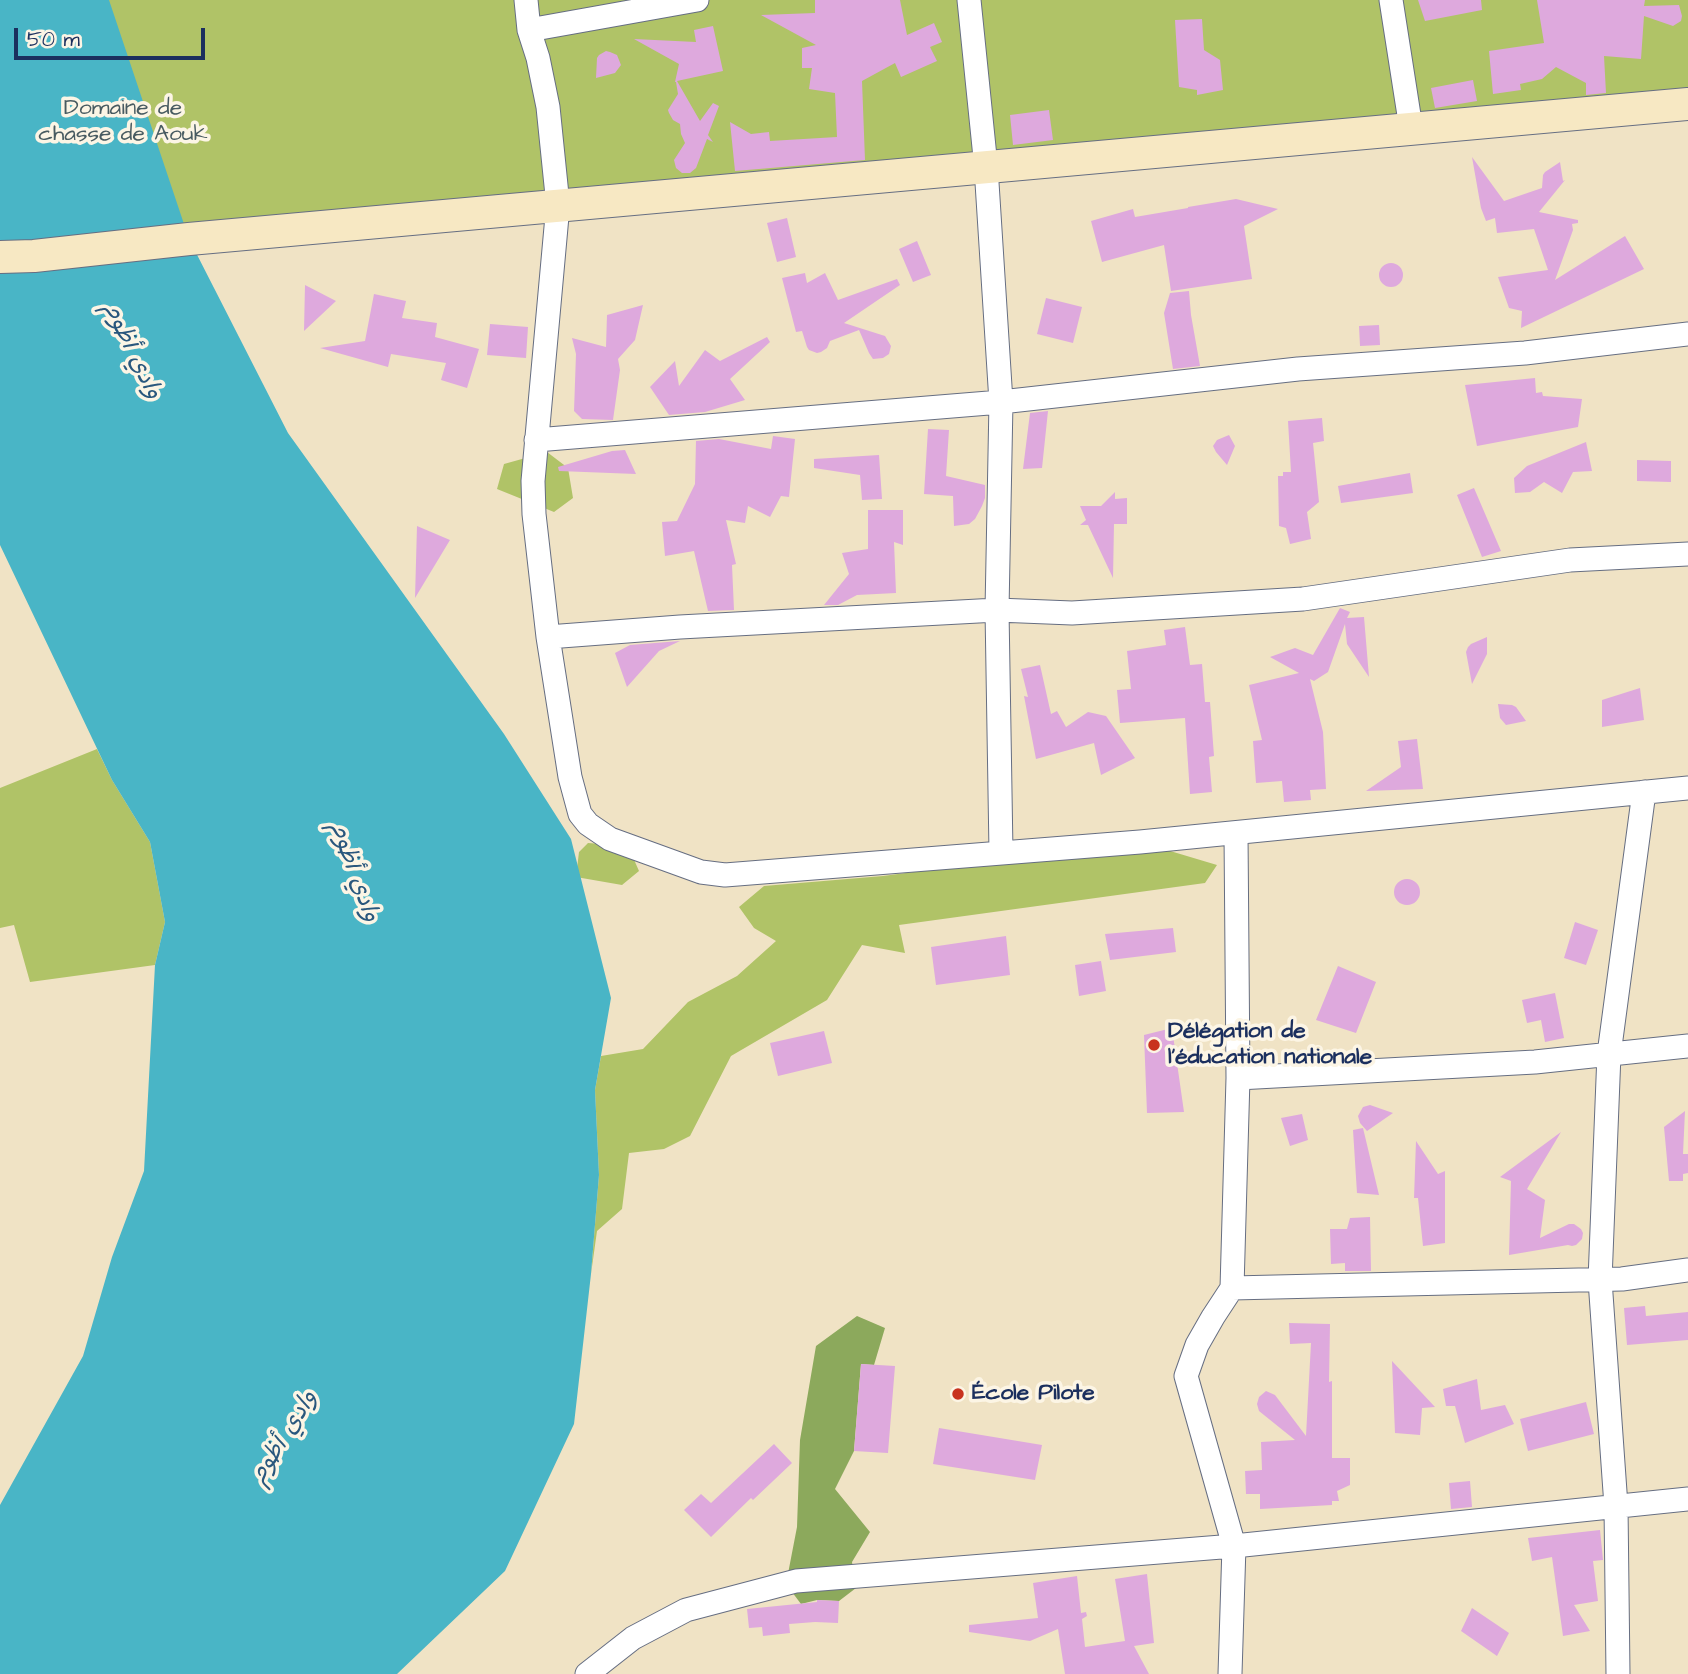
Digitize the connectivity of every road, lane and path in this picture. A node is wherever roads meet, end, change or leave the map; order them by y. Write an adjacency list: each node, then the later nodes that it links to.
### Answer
1 (526, 0): 5 (street)
2 (697, 0): 5 (street)
3 (969, 0): 8 (street)
4 (1391, 0): 7 (street)
5 (529, 30): 9 (street)
6 (1688, 104): 7 (street)
7 (1411, 128): 8 (street)
8 (986, 167): 9 (street); 12 (street)
9 (558, 205): 10 (street); 13 (street)
10 (0, 257)
11 (1688, 334): 12 (street)
12 (1001, 402): 13 (street); 15 (street)
13 (536, 440): 16 (street)
14 (1688, 554): 15 (street)
15 (997, 610): 16 (street); 20 (street)
16 (548, 637): 20 (street)
17 (1688, 788): 18 (street)
18 (1644, 792): 19 (street); 22 (street)
19 (1236, 833): 20 (street); 23 (street)
20 (1001, 852)
21 (1688, 1046): 22 (street)
22 (1609, 1054): 23 (street); 25 (street)
23 (1238, 1078): 26 (street)
24 (1688, 1270): 25 (street)
25 (1600, 1280): 26 (street); 28 (street)
26 (1232, 1288): 29 (street)
27 (1688, 1499): 28 (street)
28 (1616, 1506): 29 (street); 32 (street)
29 (1234, 1546): 30 (street); 31 (street)
30 (587, 1674)
31 (1230, 1674)
32 (1618, 1674)

